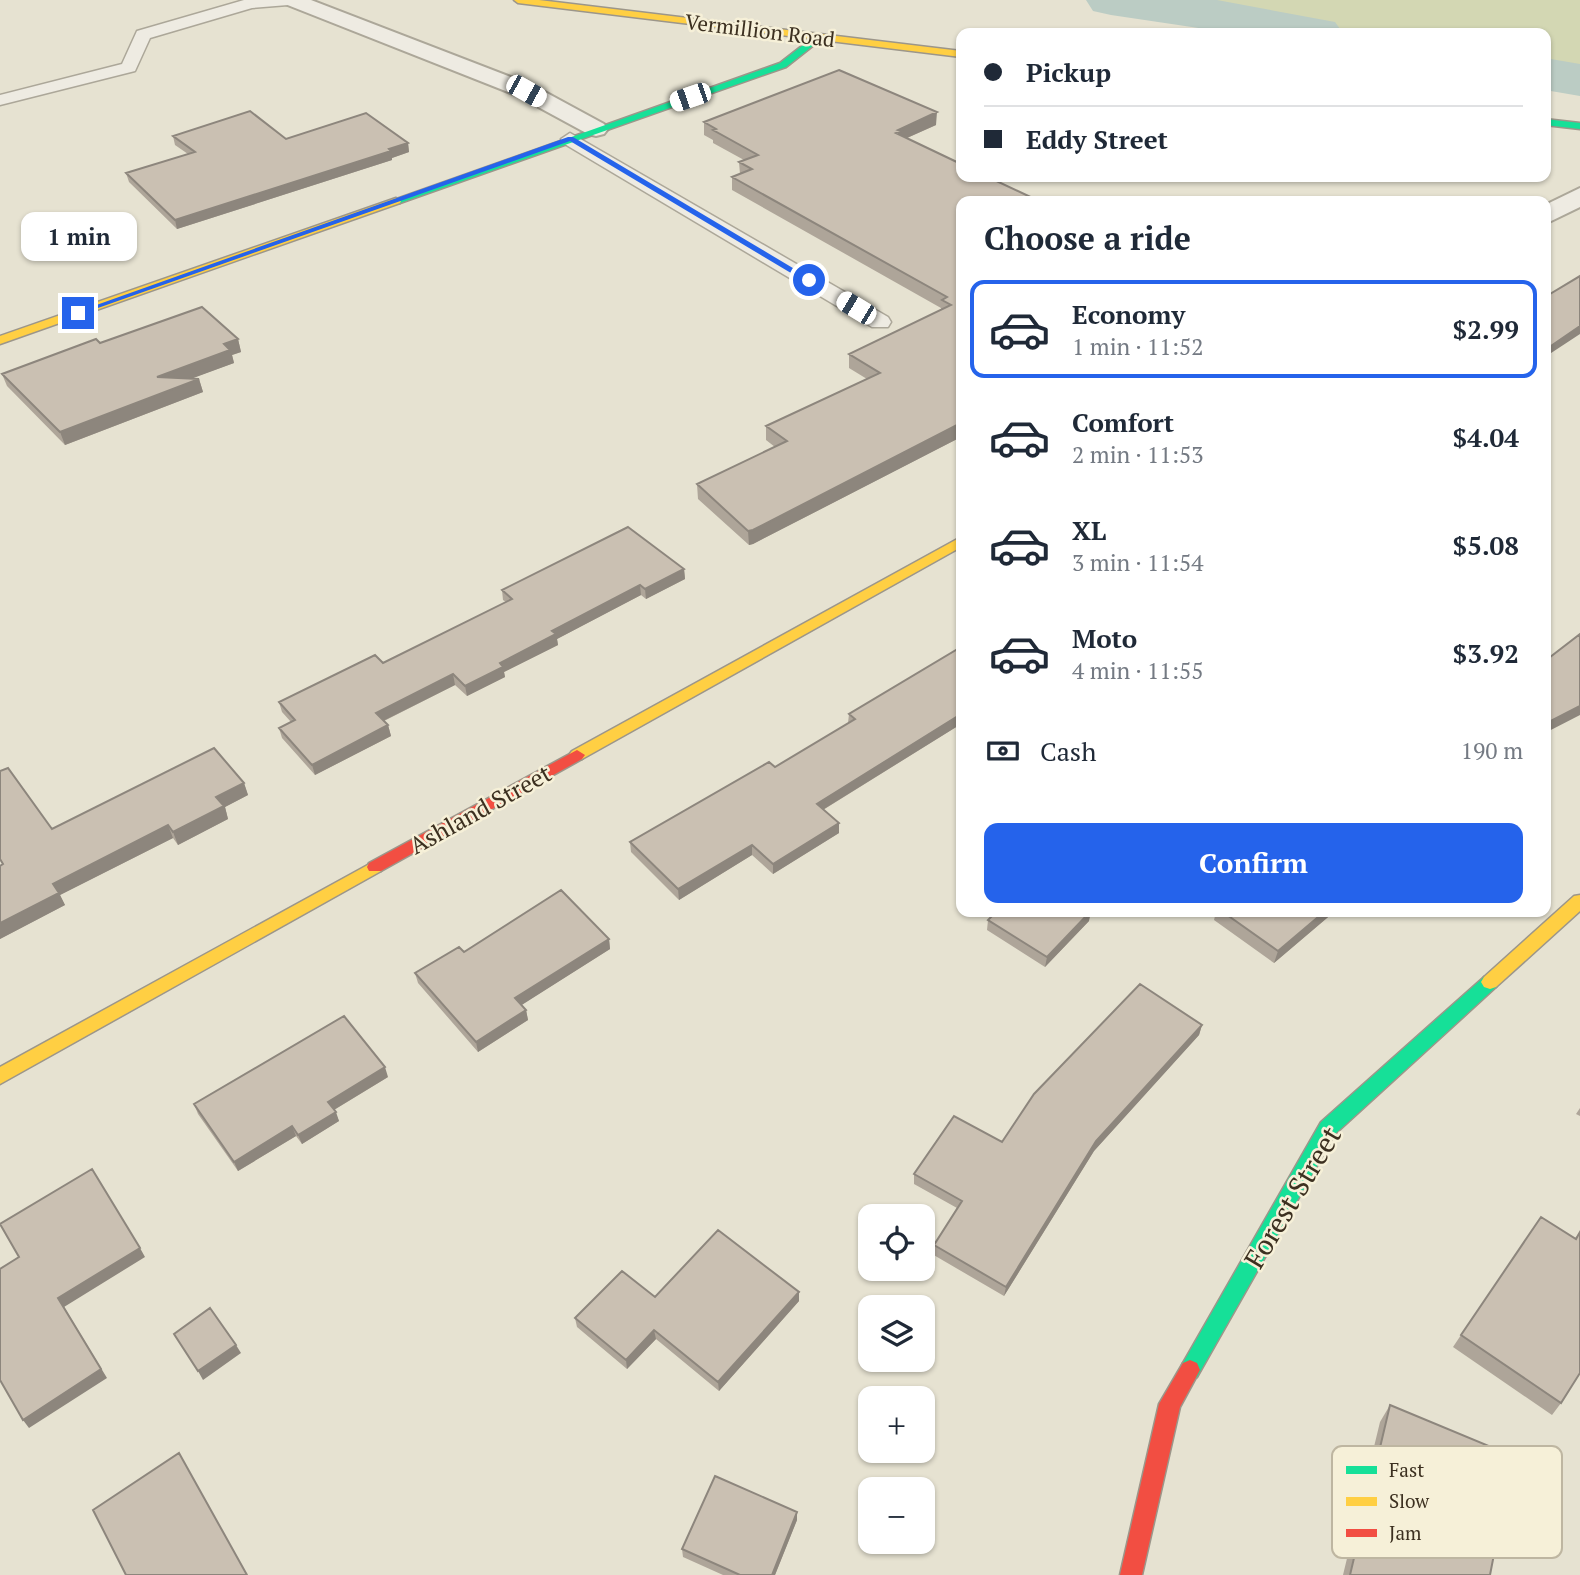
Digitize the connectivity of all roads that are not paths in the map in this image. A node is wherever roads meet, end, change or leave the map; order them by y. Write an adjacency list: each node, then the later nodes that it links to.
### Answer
1 (290, 0): 5 (lane); 8 (street)
2 (518, 0): 3 (street, Vermillion Road)
3 (819, 37): 4 (street, Vermillion Road); 8 (street)
4 (956, 53)
5 (0, 100)
6 (1551, 123): 7 (street)
7 (1580, 126)
8 (596, 129): 9 (street)
9 (570, 139): 12 (lane); 13 (street)
10 (1580, 196): 11 (street)
11 (1551, 213)
12 (880, 322)
13 (0, 340)
14 (956, 544): 16 (street, Ashland Street)
15 (1580, 901): 17 (street, Forest Street)
16 (0, 1076)
17 (1130, 1575)

